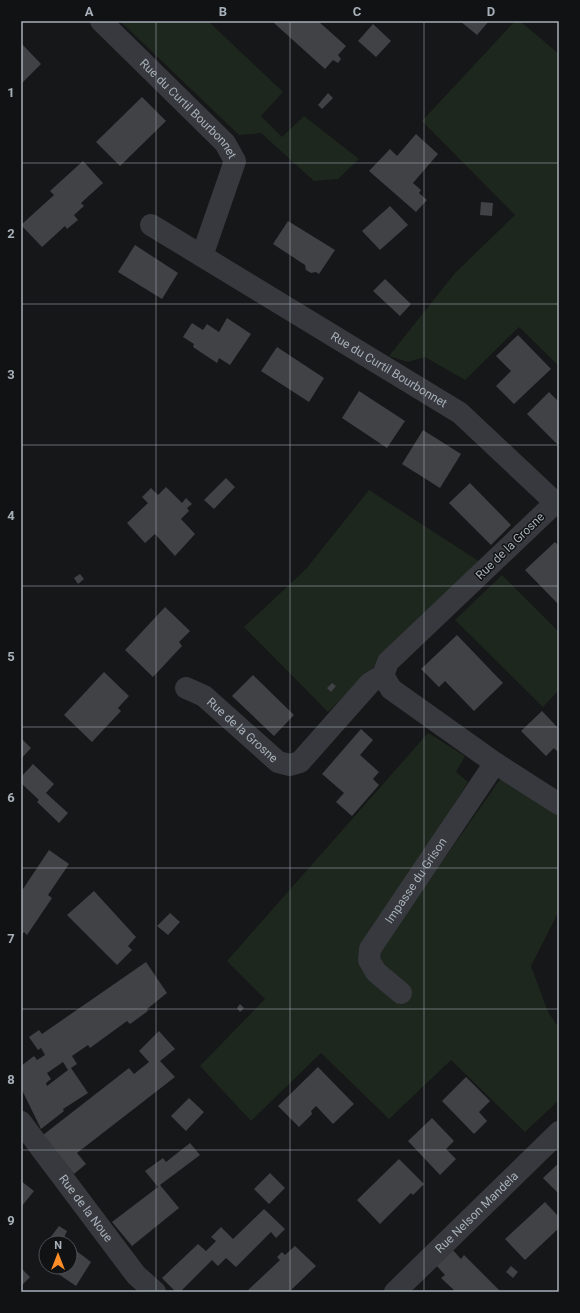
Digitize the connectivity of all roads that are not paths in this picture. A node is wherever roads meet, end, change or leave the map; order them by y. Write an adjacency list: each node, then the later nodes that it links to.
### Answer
1 (101, 21): 3 (street, Rue du Curtil Bourbonnet)
2 (151, 225): 3 (street, Rue du Curtil Bourbonnet)
3 (202, 256): 4 (street, Rue du Curtil Bourbonnet)
4 (557, 504): 5 (street, Rue de la Grosne)
5 (383, 676): 6 (street, Rue de la Grosne); 7 (street)
6 (186, 688)
7 (495, 764): 8 (street); 9 (street, Impasse du Grison)
8 (559, 804)
9 (401, 993)
10 (21, 1122): 12 (street, Rue de la Noue)
11 (559, 1132): 13 (street, Rue Nelson Mandela)
12 (155, 1292)
13 (395, 1292)

